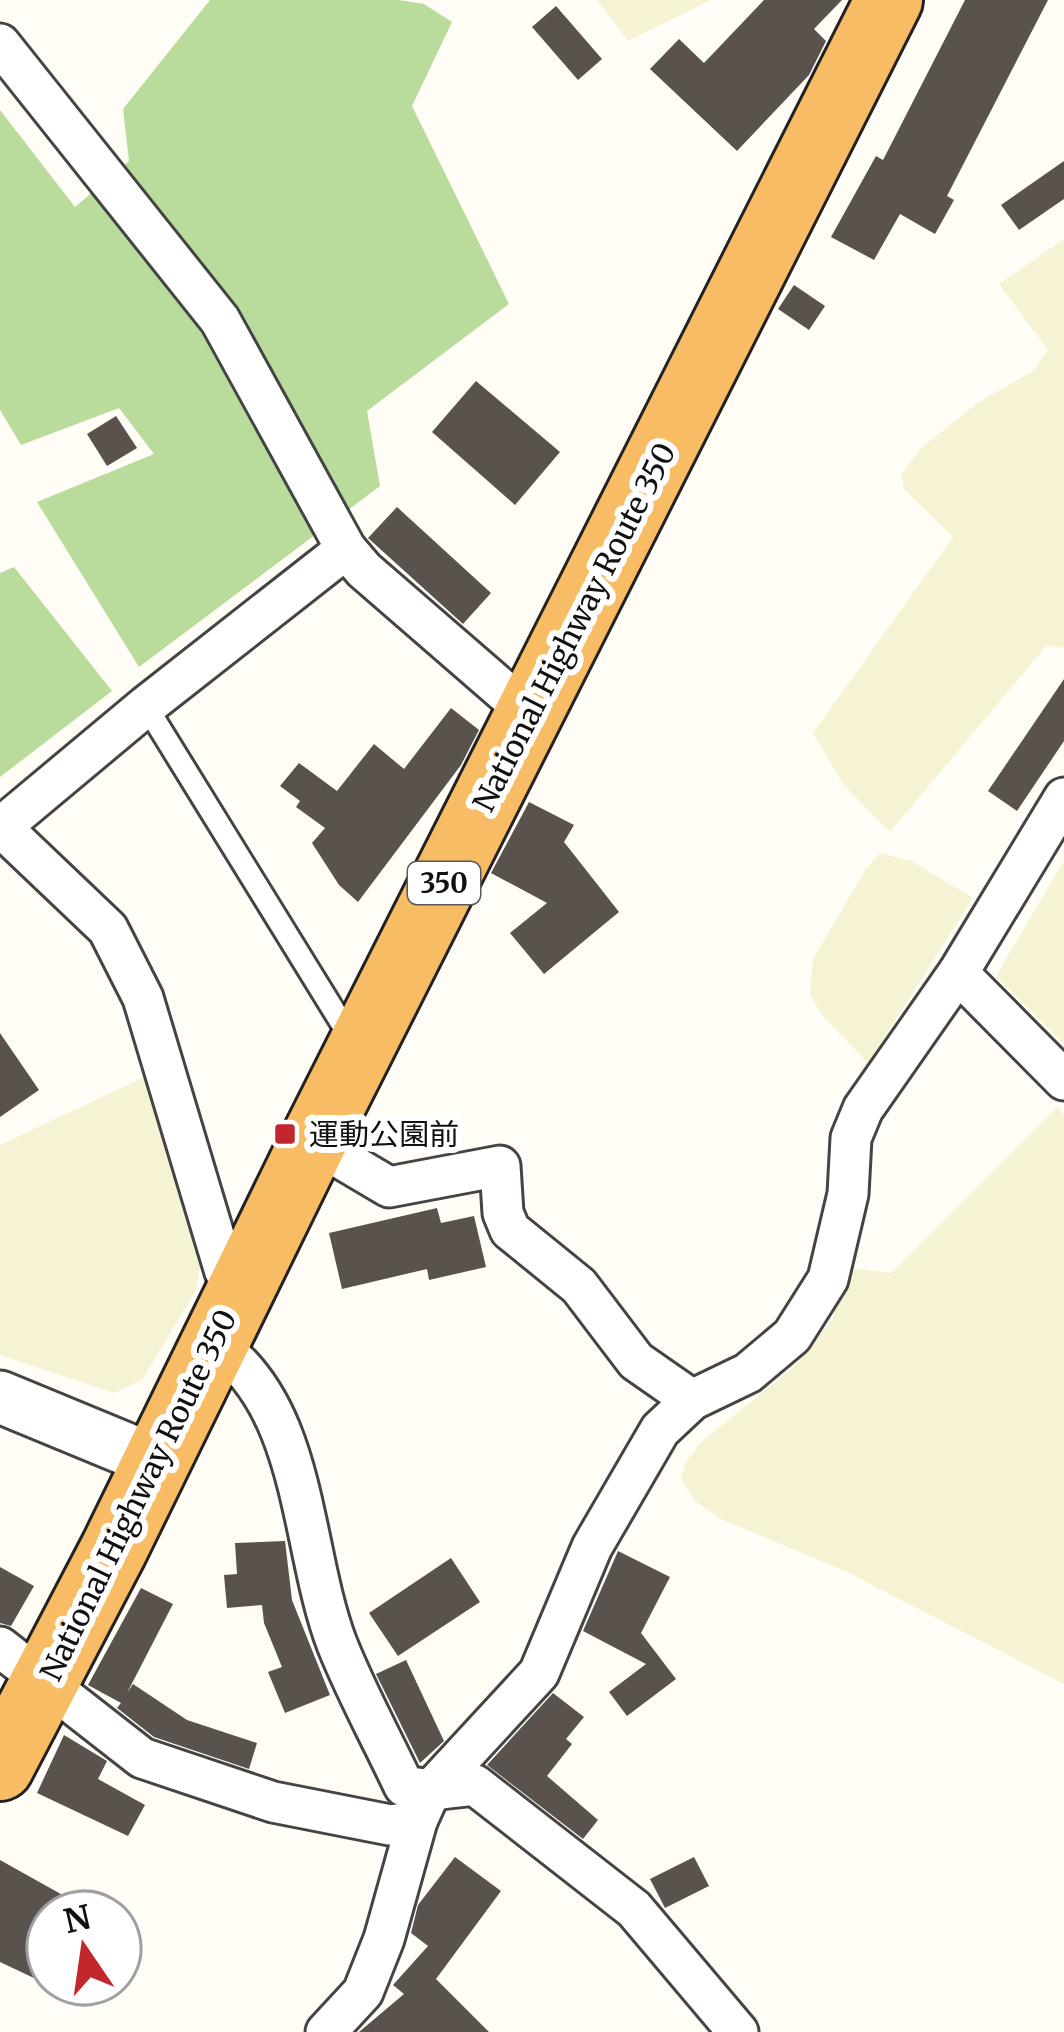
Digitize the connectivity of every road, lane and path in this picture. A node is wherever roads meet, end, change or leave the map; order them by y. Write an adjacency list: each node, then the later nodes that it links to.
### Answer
1 (889, 0): 5 (highway, National Highway Route 350 / 350)
2 (0, 44): 3 (street)
3 (346, 549): 4 (street); 5 (street)
4 (146, 706): 7 (street); 9 (lane)
5 (530, 714): 9 (highway, National Highway Route 350 / 350)
6 (1064, 798): 8 (street)
7 (1, 828): 12 (street)
8 (958, 974): 10 (street); 14 (street)
9 (359, 1051): 11 (highway, National Highway Route 350 / 350)
10 (1064, 1081)
11 (313, 1142): 12 (highway, National Highway Route 350 / 350); 14 (street)
12 (228, 1315): 15 (highway, National Highway Route 350 / 350); 18 (street)
13 (0, 1397): 15 (street)
14 (692, 1400): 18 (street)
15 (155, 1461): 16 (highway, National Highway Route 350 / 350)
16 (23, 1664): 17 (highway, National Highway Route 350 / 350); 18 (street)
17 (0, 1767)
18 (424, 1805): 19 (street); 20 (street)
19 (326, 2032)
20 (738, 2032)

